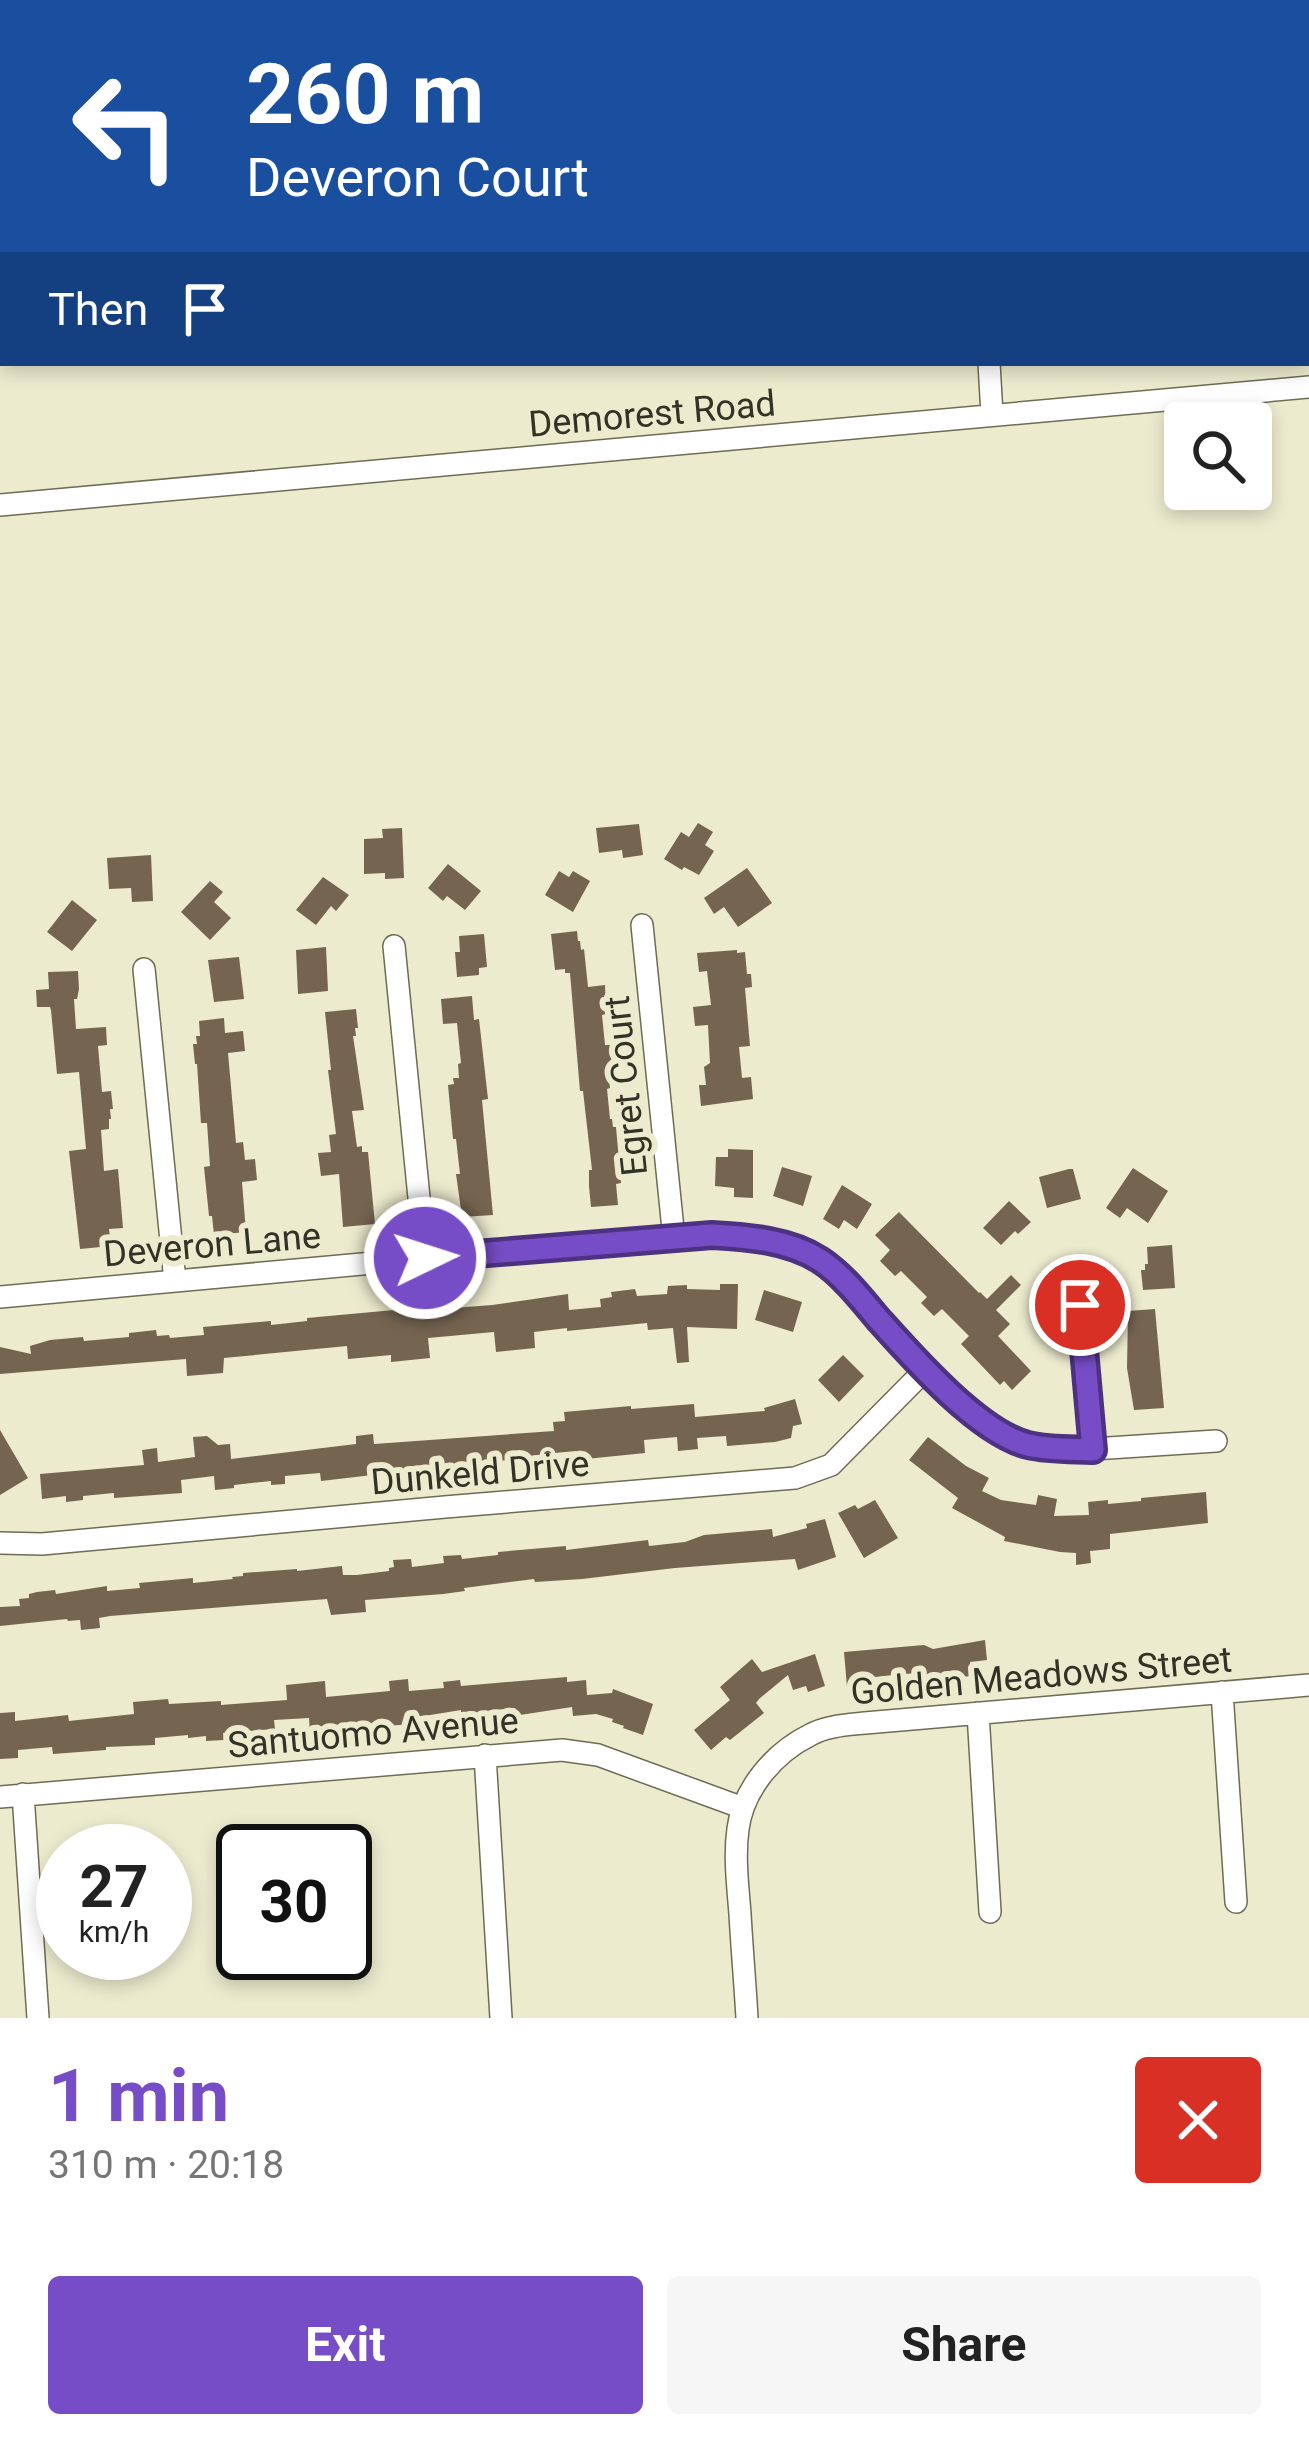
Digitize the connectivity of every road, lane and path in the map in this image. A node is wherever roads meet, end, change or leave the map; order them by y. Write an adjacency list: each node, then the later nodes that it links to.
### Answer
1 (989, 366): 3 (street)
2 (1309, 387): 3 (street, Demorest Road)
3 (992, 415): 4 (street, Demorest Road)
4 (0, 505)
5 (642, 926): 8 (street, Egret Court)
6 (394, 946): 9 (street)
7 (144, 969): 11 (street)
8 (674, 1239): 9 (street, Deveron Lane); 13 (street, Deveron Lane)
9 (425, 1258): 11 (street, Deveron Lane)
10 (1077, 1269): 15 (street)
11 (175, 1281): 12 (street, Deveron Lane)
12 (0, 1297)
13 (923, 1371): 15 (street, Deveron Lane); 16 (street, Dunkeld Drive)
14 (1216, 1441): 15 (street, Deveron Lane)
15 (1093, 1450)
16 (0, 1544)
17 (1309, 1685): 18 (street, Golden Meadows Street)
18 (1222, 1692): 19 (street, Golden Meadows Street); 24 (street)
19 (977, 1713): 23 (street, Golden Meadows Street); 25 (street)
20 (485, 1755): 21 (street, Santuomo Avenue); 23 (street, Santuomo Avenue); 27 (street)
21 (23, 1794): 22 (street, Santuomo Avenue); 26 (street)
22 (0, 1797)
23 (743, 1808): 28 (street)
24 (1236, 1903)
25 (990, 1912)
26 (38, 2018)
27 (501, 2018)
28 (747, 2018)

